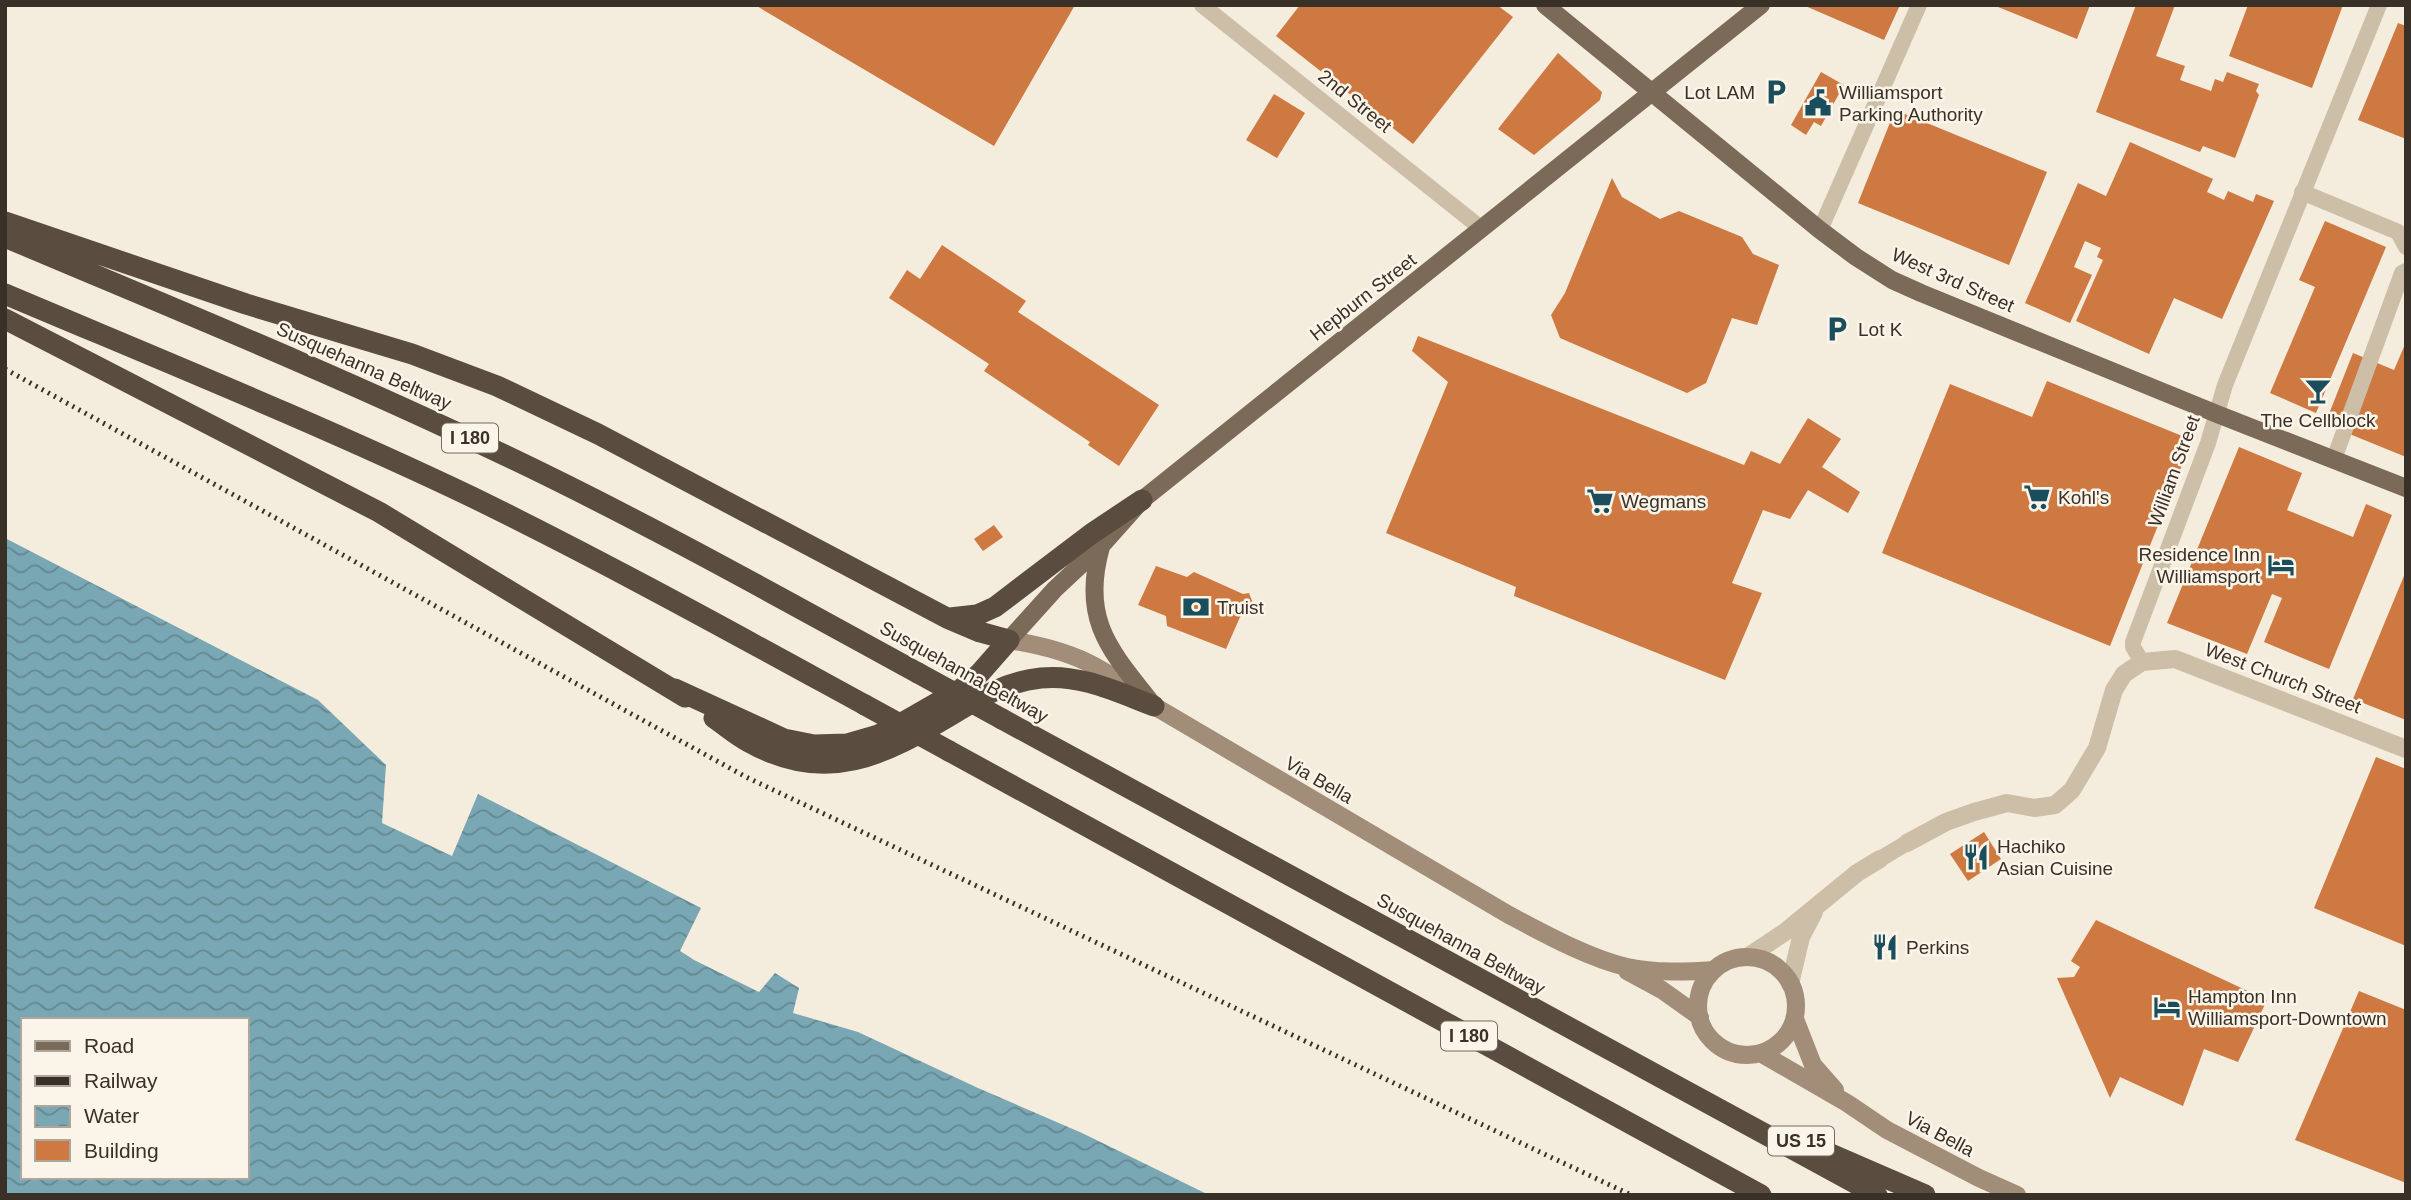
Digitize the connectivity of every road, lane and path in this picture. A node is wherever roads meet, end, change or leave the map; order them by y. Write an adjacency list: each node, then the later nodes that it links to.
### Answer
1 (1202, 5): 9 (street, 2nd Street)
2 (1545, 5): 6 (main road, West 3rd Street)
3 (1762, 5): 6 (main road, Hepburn Street)
4 (1919, 5): 10 (street)
5 (2379, 5): 7 (street, William Street)
6 (1652, 94): 9 (main road, Hepburn Street); 10 (main road, West 3rd Street)
7 (2302, 192): 12 (street); 16 (street, William Street)
8 (5, 222): 21 (highway)
9 (1482, 229): 19 (main road, Hepburn Street)
10 (1820, 230): 16 (main road, West 3rd Street)
11 (5, 237): 37 (highway, Susquehanna Beltway / I 180, bridge)
12 (2406, 247)
13 (2406, 271): 17 (street)
14 (5, 294): 39 (highway, I 180, bridge)
15 (5, 319): 24 (highway)
16 (2217, 414): 17 (main road, West 3rd Street); 23 (street, William Street)
17 (2334, 459): 18 (main road, West 3rd Street)
18 (2406, 488)
19 (1142, 500): 20 (main road, Hepburn Street); 21 (highway)
20 (1101, 546): 22 (main road, Hepburn Street); 25 (main road)
21 (947, 618): 22 (highway)
22 (1009, 640): 24 (highway); 25 (main road, Via Bella)
23 (2142, 662): 26 (street, West Church Street); 27 (street)
24 (675, 690): 25 (highway)
25 (1154, 706): 31 (main road, Via Bella)
26 (2406, 749)
27 (1907, 842): 28 (street)
28 (1880, 859): 29 (street)
29 (1819, 903): 30 (street); 33 (street)
30 (1749, 956): 32 (main road); 33 (main road)
31 (1608, 961): 32 (main road, Via Bella); 34 (main road, Via Bella)
32 (1714, 970): 34 (main road)
33 (1790, 984): 35 (main road)
34 (1700, 1017): 36 (main road)
35 (1795, 1019): 36 (main road); 38 (main road, Via Bella)
36 (1762, 1054): 38 (main road, Via Bella)
37 (1677, 1088): 40 (highway, Susquehanna Beltway / I 180); 41 (highway, US 15)
38 (1847, 1103): 42 (main road, Via Bella)
39 (1761, 1195)
40 (1877, 1195)
41 (1925, 1195)
42 (2017, 1195)

